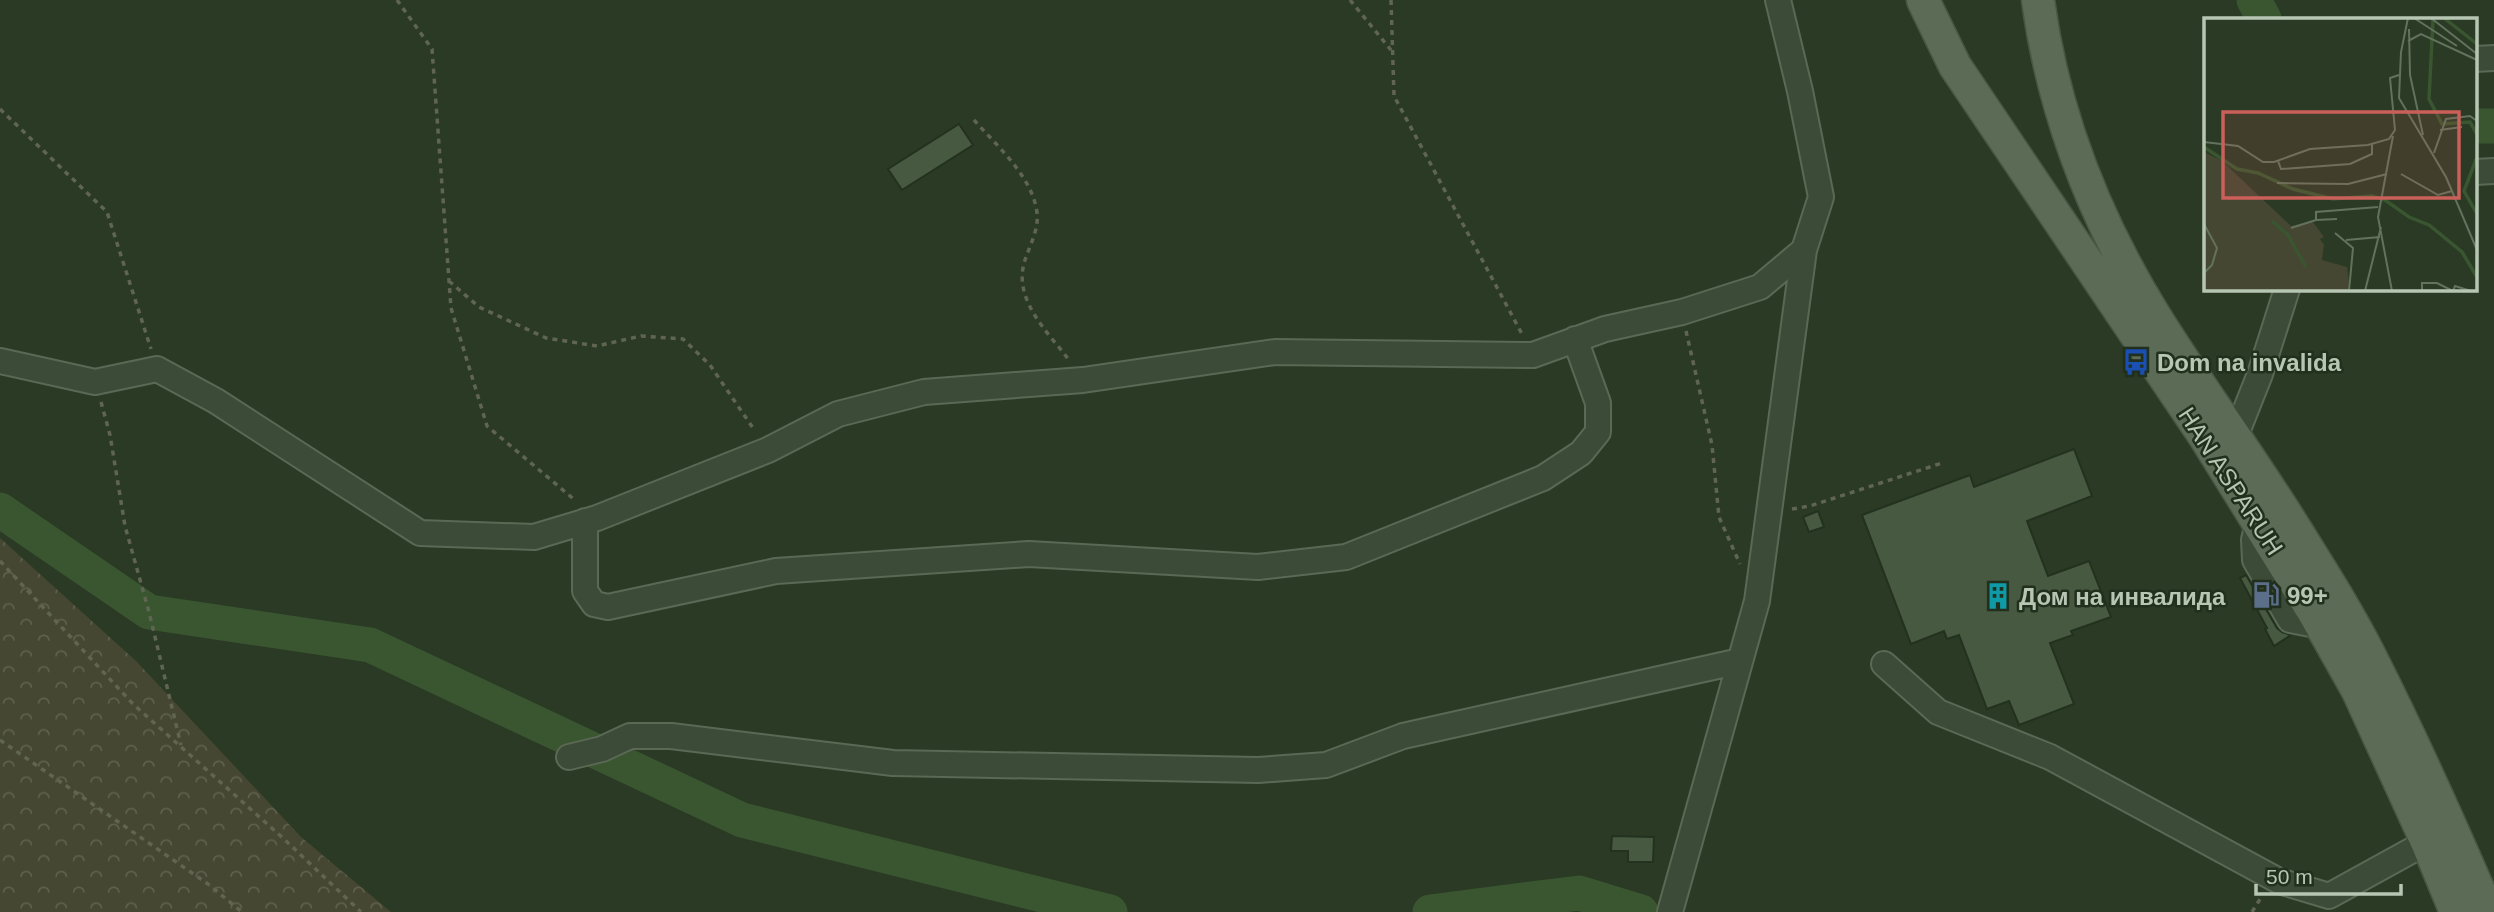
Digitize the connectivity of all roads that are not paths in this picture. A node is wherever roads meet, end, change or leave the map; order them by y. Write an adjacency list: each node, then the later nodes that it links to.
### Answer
1 (1777, 0): 10 (street)
2 (1907, 0): 5 (street)
3 (1923, 0): 5 (main road, HAN ASPARUH)
4 (2038, 0): 14 (main road, HAN ASPARUH)
5 (1939, 37): 19 (main road, HAN ASPARUH)
6 (2494, 58): 7 (street)
7 (2476, 59)
8 (2494, 171): 9 (street)
9 (2476, 172)
10 (1804, 250): 12 (street); 16 (street)
11 (2287, 290): 14 (street)
12 (1575, 340): 15 (street); 15 (street)
13 (0, 361): 15 (street)
14 (2235, 437): 22 (main road, HAN ASPARUH)
15 (591, 520)
16 (1740, 661): 18 (street); 20 (street)
17 (1884, 664): 19 (street)
18 (569, 757)
19 (2427, 842): 21 (main road, HAN ASPARUH)
20 (1670, 912)
21 (2456, 912)
22 (2488, 912)

